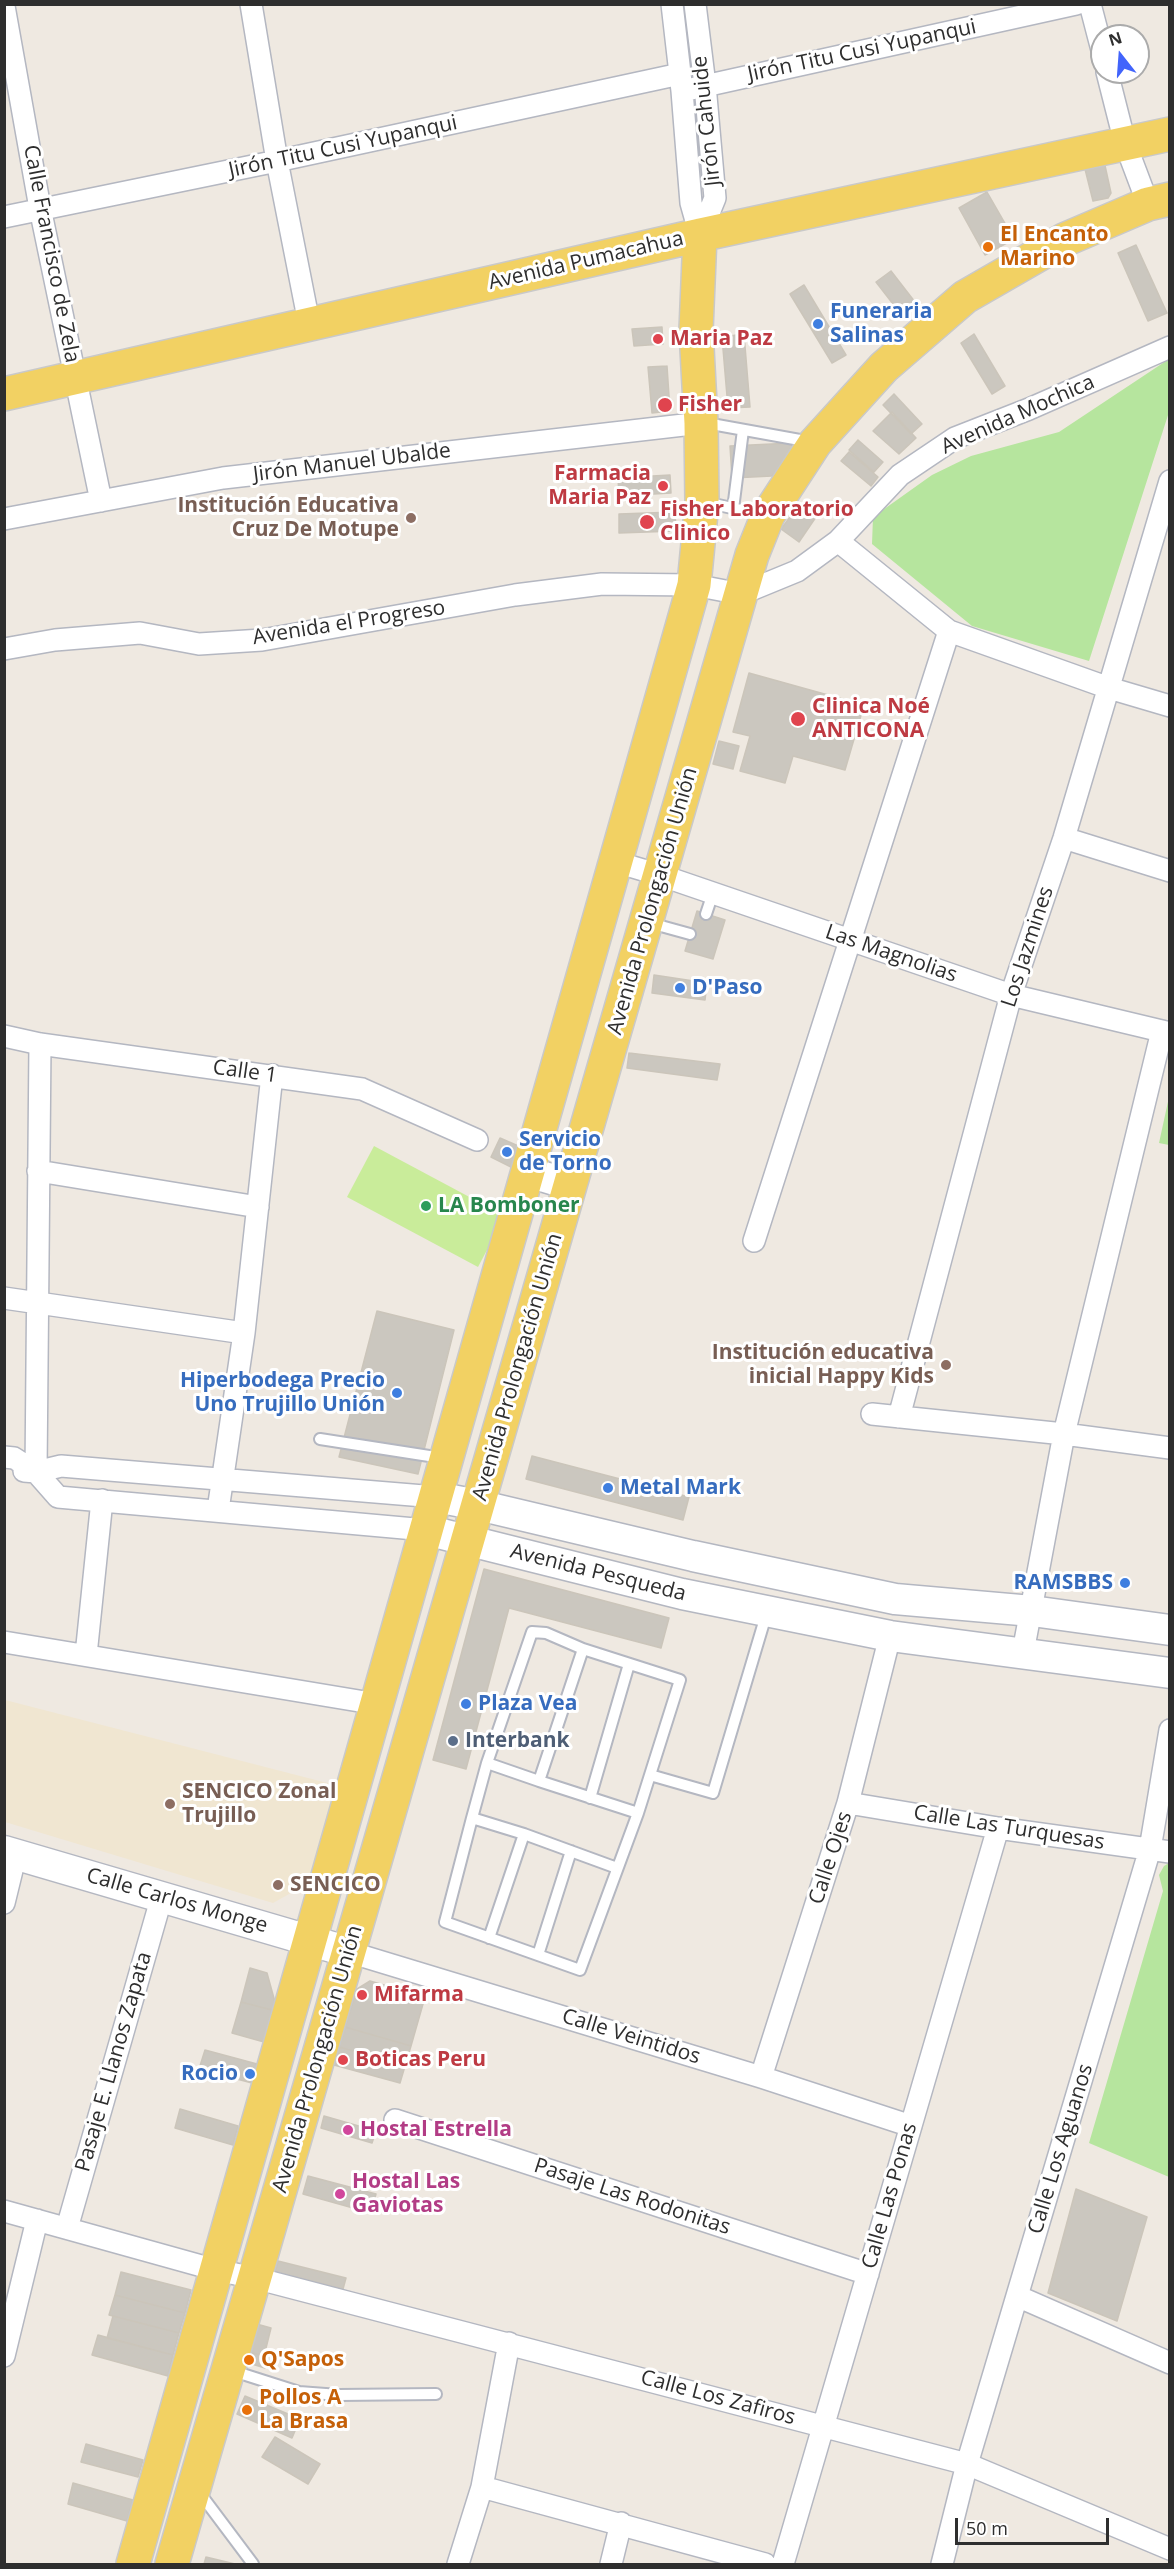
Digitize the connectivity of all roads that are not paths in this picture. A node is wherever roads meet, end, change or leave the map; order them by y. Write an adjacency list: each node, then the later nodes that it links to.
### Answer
1 (251, 4): 13 (street)
2 (672, 4): 8 (street, Jirón Cahuide)
3 (695, 4): 10 (street, Jirón Cahuide)
4 (1076, 4): 10 (street, Jirón Titu Cusi Yupanqui)
5 (1090, 4): 7 (street)
6 (4, 6): 15 (street, Calle Francisco de Zela)
7 (1095, 24)
8 (681, 82): 10 (street, Jirón Titu Cusi Yupanqui); 13 (street, Jirón Titu Cusi Yupanqui); 17 (street, Jirón Cahuide)
9 (1110, 84): 12 (street)
10 (705, 85): 17 (street, Jirón Cahuide)
11 (1170, 134): 12 (main road, Avenida Pumacahua)
12 (1125, 143): 14 (street); 17 (main road, Avenida Pumacahua)
13 (277, 161): 15 (street, Jirón Titu Cusi Yupanqui); 18 (street)
14 (1159, 202): 24 (main road, Avenida Prolongación Unión)
15 (40, 208): 16 (street, Jirón Titu Cusi Yupanqui); 20 (street, Calle Francisco de Zela)
16 (4, 217)
17 (700, 235): 18 (main road, Avenida Pumacahua); 22 (main road, Jirón Cahuide)
18 (309, 323): 20 (main road, Avenida Pumacahua)
19 (1170, 347): 31 (street, Avenida Mochica)
20 (75, 377): 21 (main road, Avenida Pumacahua); 26 (street, Calle Francisco de Zela)
21 (4, 394)
22 (701, 423): 23 (lane); 26 (street, Jirón Manuel Ubalde); 27 (main road, Jirón Cahuide)
23 (743, 430): 24 (lane); 27 (lane)
24 (814, 443): 28 (main road, Avenida Prolongación Unión)
25 (1170, 481): 30 (street, Los Jazmines)
26 (101, 501): 29 (street, Jirón Manuel Ubalde)
27 (717, 505): 28 (lane); 32 (main road, Jirón Cahuide)
28 (768, 516): 33 (main road, Avenida Prolongación Unión)
29 (4, 519)
30 (1162, 534): 36 (street, Los Jazmines)
31 (838, 541): 33 (street, Avenida Mochica); 34 (street)
32 (694, 585): 33 (street); 35 (street, Avenida el Progreso); 39 (main road, Avenida Prolongación Unión)
33 (741, 594): 41 (main road, Avenida Prolongación Unión)
34 (949, 631): 36 (street); 46 (street)
35 (4, 649)
36 (1108, 688): 37 (street); 38 (street, Los Jazmines)
37 (1170, 706)
38 (1064, 838): 40 (street); 47 (street, Los Jazmines)
39 (616, 862): 41 (street, Las Magnolias); 54 (main road, Avenida Prolongación Unión)
40 (1170, 871)
41 (660, 875): 42 (street, Las Magnolias); 44 (main road, Avenida Prolongación Unión)
42 (713, 893): 43 (lane); 46 (street, Las Magnolias)
43 (706, 914)
44 (647, 922): 45 (lane); 55 (main road, Avenida Prolongación Unión)
45 (690, 934)
46 (850, 940): 47 (street, Las Magnolias); 57 (street)
47 (1011, 995): 48 (street, Las Magnolias); 62 (street, Los Jazmines)
48 (1166, 1032): 63 (street)
49 (4, 1036): 50 (street, Calle 1)
50 (40, 1044): 51 (street, Calle 1); 53 (street)
51 (272, 1075): 52 (street, Calle 1); 56 (street)
52 (477, 1140)
53 (38, 1171): 56 (street); 59 (street)
54 (528, 1172): 55 (main road); 67 (main road, Avenida Prolongación Unión)
55 (571, 1185): 73 (main road, Avenida Prolongación Unión)
56 (258, 1207): 60 (street)
57 (754, 1240)
58 (4, 1298): 59 (street)
59 (37, 1304): 60 (street); 69 (street)
60 (244, 1333): 70 (street)
61 (872, 1414): 62 (street)
62 (899, 1417): 63 (street)
63 (1064, 1434): 65 (street); 79 (street)
64 (320, 1439): 67 (lane)
65 (1170, 1448)
66 (4, 1456): 69 (street)
67 (447, 1459): 71 (main road, Avenida Prolongación Unión)
68 (4, 1469): 69 (street, Avenida Pesqueda)
69 (36, 1472): 70 (street, Avenida Pesqueda); 72 (street, Avenida Pesqueda)
70 (223, 1479): 71 (street, Avenida Pesqueda); 74 (street)
71 (436, 1497): 73 (main road, Avenida Pesqueda); 75 (main road, Avenida Prolongación Unión)
72 (102, 1500): 74 (street, Avenida Pesqueda); 86 (street)
73 (478, 1505): 76 (main road, Avenida Prolongación Unión); 77 (main road, Avenida Pesqueda)
74 (218, 1510): 75 (street, Avenida Pesqueda)
75 (426, 1530): 76 (main road, Avenida Pesqueda); 89 (main road, Avenida Prolongación Unión)
76 (468, 1540): 78 (main road, Avenida Pesqueda); 110 (main road, Avenida Prolongación Unión)
77 (693, 1556): 78 (main road); 79 (main road, Avenida Pesqueda)
78 (682, 1594): 80 (main road, Avenida Pesqueda)
79 (1032, 1611): 81 (main road, Avenida Pesqueda); 85 (street)
80 (768, 1612): 82 (main road, Avenida Pesqueda); 92 (lane)
81 (1170, 1630)
82 (890, 1636): 85 (main road, Avenida Pesqueda); 95 (street, Calle Ojes)
83 (4, 1642): 86 (street)
84 (583, 1649): 87 (lane); 91 (lane); 93 (lane)
85 (1023, 1652): 88 (main road, Avenida Pesqueda)
86 (86, 1655): 89 (street)
87 (629, 1664): 92 (lane); 94 (lane)
88 (1170, 1673)
89 (377, 1704): 104 (main road, Avenida Prolongación Unión)
90 (1170, 1730): 101 (street, Calle Los Aguanos)
91 (487, 1763): 93 (lane); 97 (lane)
92 (650, 1774): 96 (lane)
93 (539, 1781): 94 (lane)
94 (590, 1798): 96 (lane)
95 (848, 1803): 98 (street, Calle Las Turquesas); 112 (street, Calle Ojes)
96 (638, 1814): 103 (lane)
97 (472, 1818): 99 (lane); 108 (lane)
98 (998, 1828): 101 (street, Calle Las Turquesas); 114 (street, Calle Las Ponas)
99 (524, 1834): 100 (lane); 108 (lane)
100 (571, 1851): 103 (lane); 111 (lane)
101 (1160, 1851): 121 (street, Calle Los Aguanos)
102 (10, 1852): 105 (main road, Calle Carlos Monge); 106 (street)
103 (617, 1868): 111 (lane)
104 (323, 1894): 107 (main road); 109 (main road, Avenida Prolongación Unión)
105 (162, 1896): 107 (main road, Calle Carlos Monge); 117 (street, Pasaje E. Llanos Zapata)
106 (4, 1903)
107 (269, 1928): 109 (main road, Calle Carlos Monge)
108 (489, 1938): 111 (lane)
109 (310, 1940): 110 (main road, Calle Carlos Monge); 118 (main road, Avenida Prolongación Unión)
110 (349, 1952): 112 (street, Calle Veintidos); 120 (main road, Avenida Prolongación Unión)
111 (538, 1955)
112 (761, 2077): 114 (street, Calle Veintidos)
113 (395, 2120): 119 (street, Pasaje Las Rodonitas)
114 (911, 2126): 119 (street, Calle Las Ponas)
115 (4, 2211): 116 (street, Calle Los Zafiros)
116 (37, 2220): 117 (street, Calle Los Zafiros); 123 (street)
117 (67, 2228): 118 (street, Calle Los Zafiros)
118 (216, 2270): 120 (street, Calle Los Zafiros); 133 (main road, Avenida Prolongación Unión)
119 (868, 2274): 127 (street, Calle Las Ponas)
120 (255, 2278): 122 (street, Calle Los Zafiros); 125 (main road, Avenida Prolongación Unión)
121 (1017, 2296): 124 (street); 128 (street, Calle Los Aguanos)
122 (508, 2343): 127 (street, Calle Los Zafiros); 130 (street)
123 (4, 2356)
124 (1170, 2363)
125 (229, 2370): 126 (lane); 129 (main road, Avenida Prolongación Unión)
126 (436, 2394)
127 (823, 2426): 128 (street, Calle Los Zafiros); 139 (street, Calle Las Ponas)
128 (968, 2464): 132 (street, Calle Los Zafiros); 140 (street, Calle Los Aguanos)
129 (195, 2487): 134 (main road, Avenida Prolongación Unión); 135 (lane)
130 (482, 2487): 131 (street); 136 (street)
131 (621, 2523): 137 (street); 138 (street)
132 (1170, 2549)
133 (133, 2565)
134 (172, 2565)
135 (253, 2565)
136 (458, 2565)
137 (611, 2565)
138 (765, 2565)
139 (783, 2565)
140 (942, 2565)

